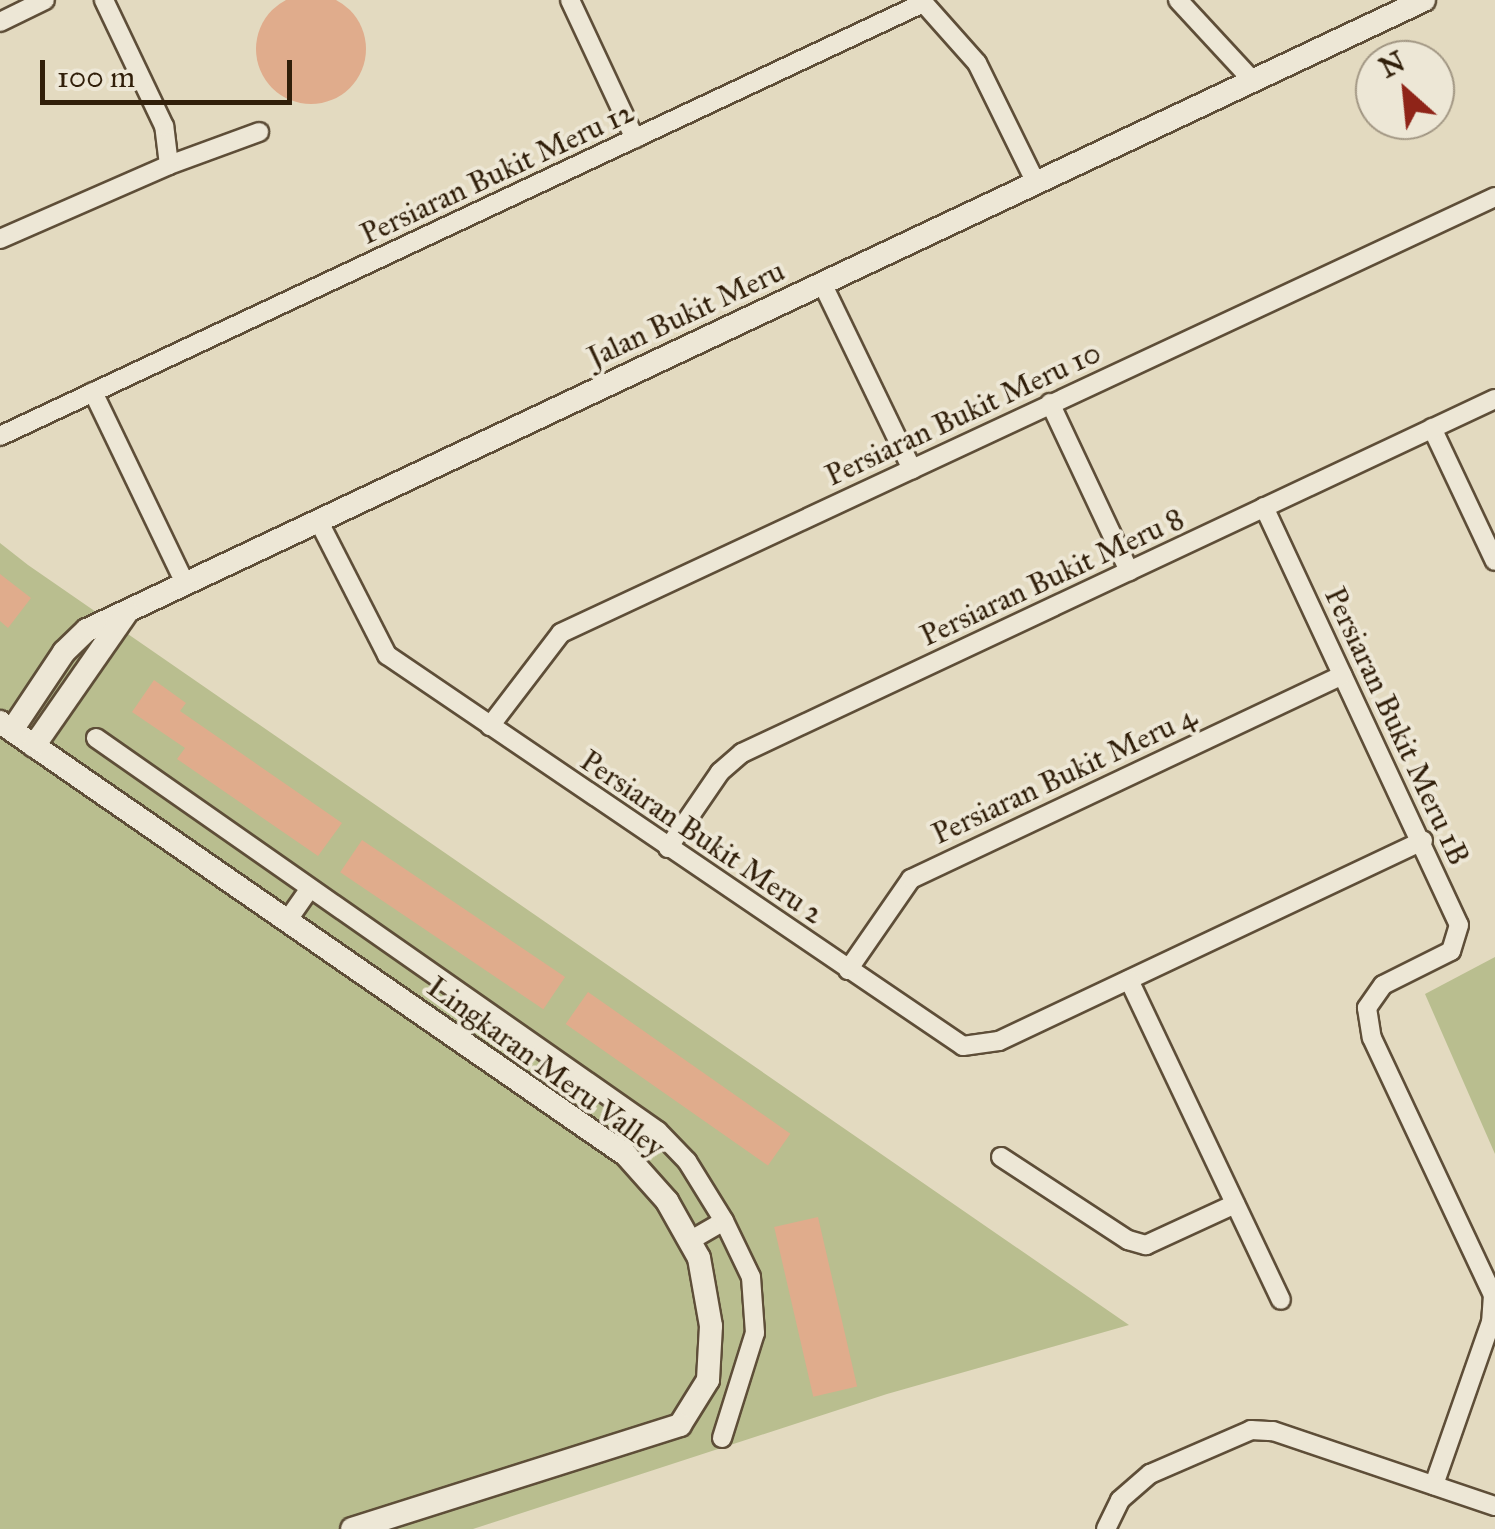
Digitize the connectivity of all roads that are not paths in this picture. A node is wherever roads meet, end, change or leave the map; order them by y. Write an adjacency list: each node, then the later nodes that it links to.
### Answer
1 (46, 0): 7 (street)
2 (104, 0): 11 (street)
3 (570, 0): 10 (street)
4 (1178, 0): 8 (street)
5 (1424, 0): 8 (street, Jalan Bukit Meru)
6 (922, 2): 10 (street, Persiaran Bukit Meru 12); 12 (street)
7 (0, 22)
8 (1253, 81): 12 (street, Jalan Bukit Meru)
9 (259, 132): 11 (street)
10 (635, 139): 16 (street, Persiaran Bukit Meru 12)
11 (169, 165): 14 (street)
12 (1036, 182): 15 (street, Jalan Bukit Meru)
13 (1495, 197): 18 (street, Persiaran Bukit Meru 10)
14 (0, 239)
15 (822, 283): 21 (street); 23 (street, Jalan Bukit Meru)
16 (93, 392): 20 (street, Persiaran Bukit Meru 12); 26 (street)
17 (1495, 399): 19 (street, Persiaran Bukit Meru 8)
18 (1050, 404): 21 (street, Persiaran Bukit Meru 10); 25 (street)
19 (1432, 428): 22 (street, Persiaran Bukit Meru 8); 24 (street)
20 (0, 436)
21 (912, 468): 30 (street, Persiaran Bukit Meru 10)
22 (1264, 507): 25 (street, Persiaran Bukit Meru 8); 28 (street, Persiaran Bukit Meru 1B)
23 (318, 520): 26 (street, Jalan Bukit Meru); 30 (street, Persiaran Bukit Meru 2)
24 (1495, 561)
25 (1129, 571): 34 (street, Persiaran Bukit Meru 8)
26 (185, 583): 27 (street, Jalan Bukit Meru)
27 (128, 610): 29 (street, Jalan Bukit Meru); 32 (street)
28 (1342, 675): 33 (street, Persiaran Bukit Meru 1B); 37 (street, Persiaran Bukit Meru 4)
29 (6, 726): 32 (street, Lingkaran Meru Valley)
30 (490, 726): 34 (street, Persiaran Bukit Meru 2)
31 (96, 738): 35 (street)
32 (34, 746): 36 (street, Lingkaran Meru Valley)
33 (1422, 842): 38 (street, Persiaran Bukit Meru 2); 45 (street, Persiaran Bukit Meru 1B)
34 (668, 848): 37 (street, Persiaran Bukit Meru 2)
35 (309, 890): 36 (street); 41 (street)
36 (287, 921): 42 (street, Lingkaran Meru Valley)
37 (848, 970): 38 (street, Persiaran Bukit Meru 2)
38 (1129, 980): 40 (street)
39 (1001, 1157): 40 (street)
40 (1235, 1204): 43 (street)
41 (724, 1221): 42 (street); 44 (street)
42 (691, 1240): 47 (street, Lingkaran Meru Valley)
43 (1281, 1300)
44 (722, 1438)
45 (1434, 1485): 46 (street); 48 (street)
46 (1495, 1506)
47 (352, 1529)
48 (1106, 1529)

